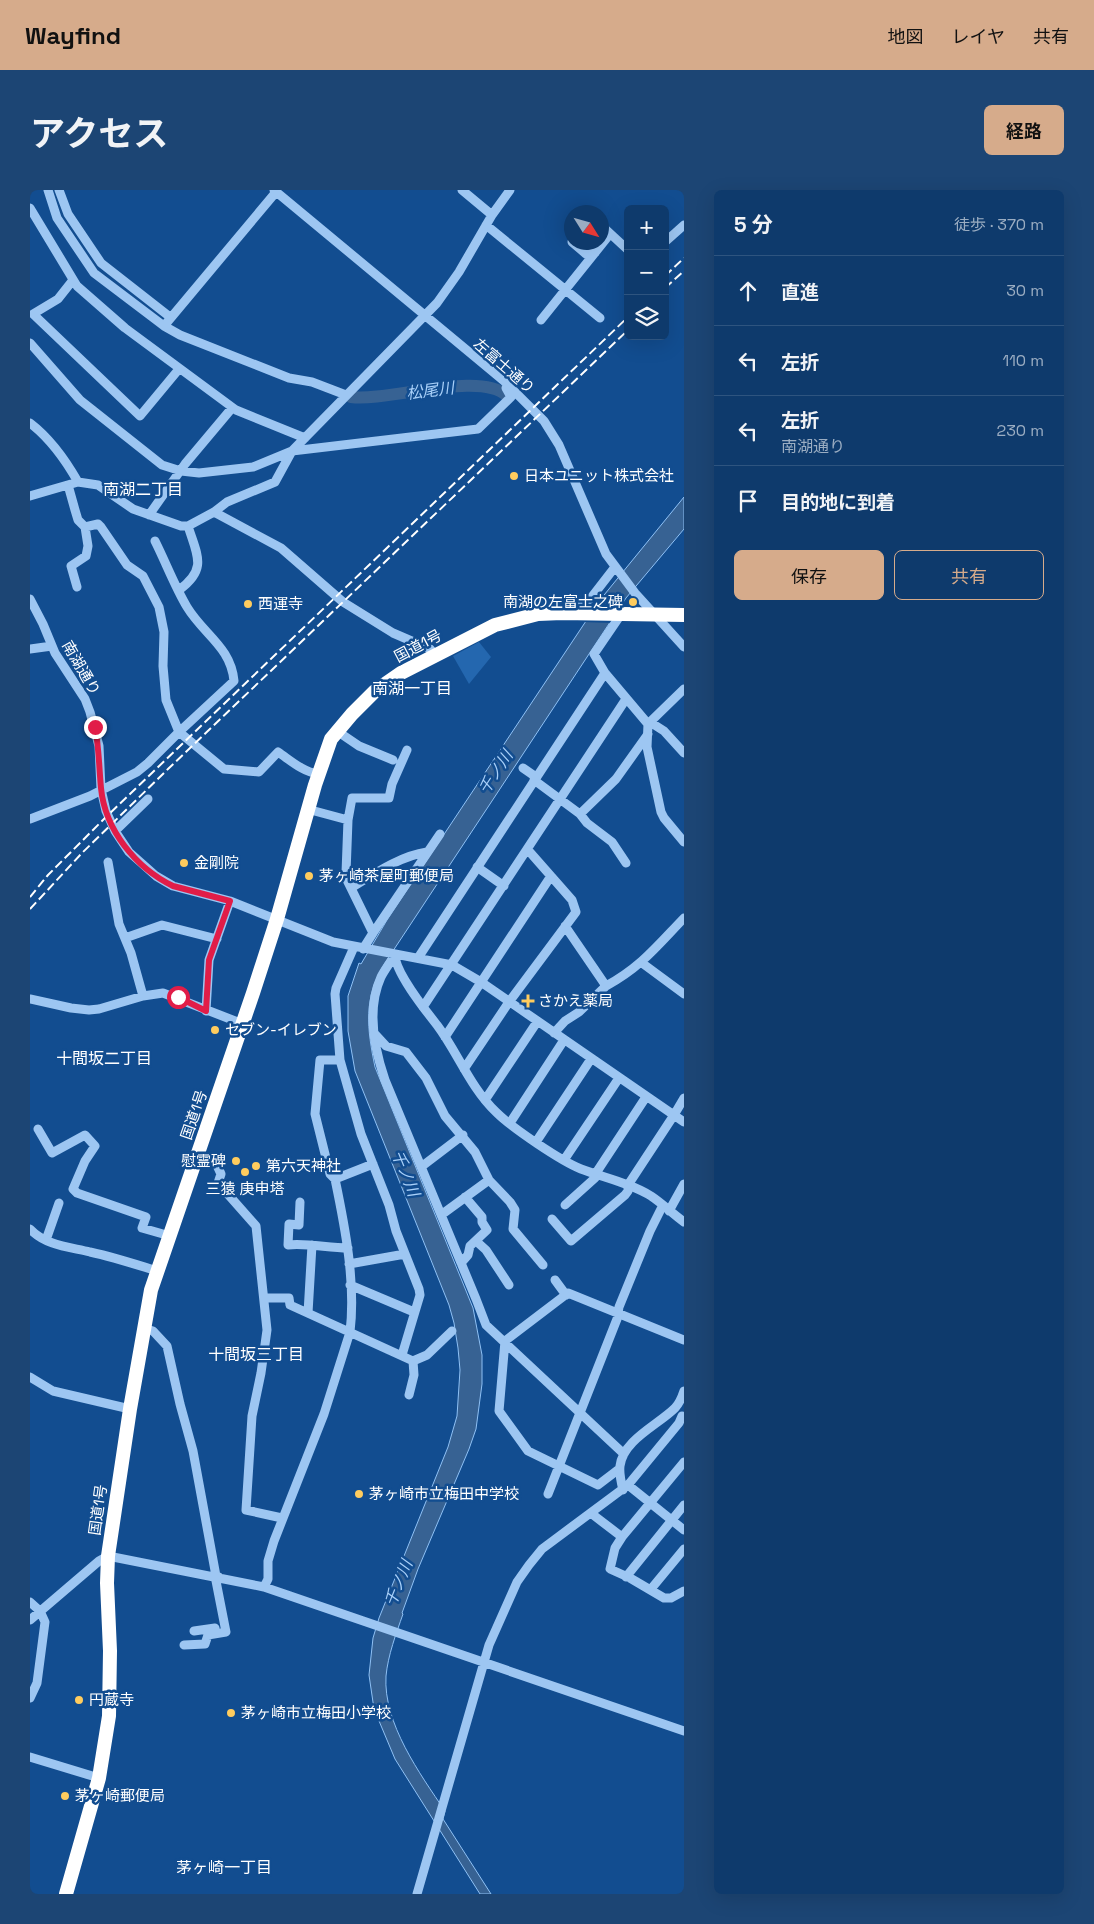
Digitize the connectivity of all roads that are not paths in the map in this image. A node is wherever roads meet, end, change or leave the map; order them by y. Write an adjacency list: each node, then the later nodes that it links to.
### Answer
1 (48, 190): 22 (street)
2 (59, 190): 19 (street)
3 (462, 190): 7 (street)
4 (510, 190): 7 (street)
5 (275, 191): 18 (street, 左富士通り); 19 (street)
6 (30, 208): 15 (street)
7 (492, 216): 8 (street)
8 (486, 225): 16 (street); 18 (street)
9 (684, 225): 11 (street)
10 (610, 234): 12 (street); 14 (street)
11 (669, 238)
12 (624, 246)
13 (581, 250): 14 (street)
14 (595, 254): 16 (street)
15 (73, 280): 17 (street); 24 (street)
16 (565, 290): 20 (street); 21 (street)
17 (31, 315): 24 (street)
18 (424, 316): 25 (street, 左富士通り); 26 (street)
19 (170, 317): 22 (street)
20 (600, 318)
21 (541, 320)
22 (164, 326): 26 (street)
23 (30, 343): 31 (street)
24 (179, 369): 27 (street)
25 (504, 382): 30 (street); 40 (street, 左富士通り)
26 (346, 395): 29 (street)
27 (232, 408): 29 (street); 31 (street)
28 (30, 422): 32 (street)
29 (306, 438): 30 (street)
30 (292, 451): 31 (street); 35 (street)
31 (181, 471): 36 (street)
32 (78, 482): 33 (street); 36 (street)
33 (68, 485): 34 (street); 38 (street)
34 (30, 496)
35 (214, 512): 37 (street); 51 (street)
36 (149, 515): 37 (street)
37 (188, 526): 42 (street)
38 (84, 527): 41 (street); 57 (street)
39 (155, 541): 42 (street)
40 (615, 568): 45 (street); 46 (street, 左富士通り)
41 (77, 587)
42 (179, 590): 57 (street)
43 (30, 600): 48 (street, 南湖通り)
44 (621, 613): 45 (highway, 国道1号); 46 (highway, 国道1号); 52 (street)
45 (538, 614): 51 (highway, 国道1号)
46 (653, 614): 47 (highway, 国道1号); 49 (street, 左富士通り)
47 (684, 615)
48 (52, 646): 50 (street); 64 (street, 南湖通り)
49 (684, 646)
50 (30, 649)
51 (435, 655): 56 (highway, 国道1号)
52 (605, 673): 54 (street); 63 (street)
53 (684, 690): 55 (street)
54 (626, 699): 55 (street); 66 (street)
55 (649, 727): 59 (street); 68 (street); 73 (street)
56 (337, 731): 60 (street); 62 (highway, 国道1号)
57 (179, 732): 62 (street); 64 (street)
58 (407, 750): 70 (street)
59 (684, 753)
60 (393, 760)
61 (523, 768): 63 (street)
62 (318, 774): 67 (highway, 国道1号)
63 (535, 778): 66 (street); 78 (street)
64 (101, 789): 69 (street); 71 (street, 南湖通り)
65 (148, 799): 71 (street)
66 (561, 799): 68 (street); 74 (street)
67 (307, 809): 70 (street); 84 (highway, 国道1号)
68 (580, 814): 77 (street)
69 (30, 820)
70 (348, 820): 81 (street)
71 (115, 832): 82 (street, 南湖通り)
72 (440, 834): 75 (street)
73 (684, 842)
74 (528, 850): 79 (street); 80 (street)
75 (427, 852): 81 (street); 86 (street)
76 (108, 862): 87 (street)
77 (626, 863)
78 (477, 867): 80 (street); 91 (street)
79 (551, 876): 85 (street); 94 (street)
80 (504, 886): 93 (street)
81 (351, 888): 86 (street)
82 (230, 901): 84 (street, 南湖通り); 88 (street)
83 (684, 918): 92 (street)
84 (277, 919): 89 (street, 南湖通り); 103 (highway, 国道1号)
85 (565, 926): 95 (street); 99 (street)
86 (373, 933): 89 (street)
87 (125, 938): 88 (street); 97 (street)
88 (217, 939): 101 (street)
89 (358, 948): 90 (street, 南湖通り); 109 (street)
90 (395, 954): 91 (street, 南湖通り); 100 (street); 104 (street)
91 (418, 958): 93 (street, 南湖通り)
92 (642, 963): 95 (street); 96 (street)
93 (452, 965): 94 (street, 南湖通り); 100 (street)
94 (481, 982): 99 (street, 南湖通り); 106 (street)
95 (606, 986): 105 (street)
96 (684, 994)
97 (143, 996): 98 (street); 101 (street)
98 (30, 999)
99 (509, 1002): 102 (street, 南湖通り); 110 (street)
100 (423, 1007): 106 (street)
101 (206, 1011): 103 (street)
102 (537, 1022): 105 (street, 南湖通り); 114 (street)
103 (243, 1024): 121 (highway, 国道1号)
104 (374, 1032): 119 (street); 124 (street)
105 (554, 1033): 107 (street, 南湖通り)
106 (445, 1037): 110 (street)
107 (564, 1040): 108 (street, 南湖通り); 117 (street)
108 (591, 1059): 111 (street, 南湖通り); 120 (street)
109 (340, 1060): 123 (street); 126 (street)
110 (464, 1069): 114 (street)
111 (619, 1078): 112 (street, 南湖通り); 122 (street)
112 (646, 1097): 115 (street, 南湖通り); 125 (street)
113 (684, 1098): 115 (street)
114 (485, 1100): 117 (street)
115 (674, 1116): 116 (street, 南湖通り); 129 (street)
116 (684, 1122)
117 (510, 1123): 120 (street)
118 (38, 1128): 139 (street)
119 (463, 1135): 124 (street); 127 (street)
120 (536, 1142): 122 (street)
121 (198, 1152): 139 (highway, 国道1号); 153 (street)
122 (564, 1160): 125 (street)
123 (373, 1164): 126 (street); 144 (street)
124 (421, 1167): 135 (street)
125 (596, 1173): 129 (street); 133 (street)
126 (335, 1179): 143 (street)
127 (489, 1180): 130 (street); 147 (street)
128 (684, 1184): 134 (street)
129 (628, 1185): 134 (street); 136 (street)
130 (465, 1197): 135 (street); 141 (street)
131 (300, 1202): 142 (street)
132 (59, 1204): 140 (street)
133 (565, 1205)
134 (666, 1208): 137 (street); 156 (street)
135 (441, 1215): 145 (street)
136 (551, 1220)
137 (684, 1222)
138 (31, 1232): 140 (street)
139 (170, 1236): 148 (highway, 国道1号)
140 (46, 1240): 148 (street)
141 (476, 1240): 145 (street); 151 (street)
142 (312, 1245): 143 (street); 155 (street)
143 (348, 1248): 146 (street)
144 (405, 1254): 146 (street); 154 (street)
145 (461, 1263): 161 (street)
146 (349, 1264): 150 (street)
147 (543, 1265)
148 (157, 1271): 157 (highway, 国道1号)
149 (555, 1280): 152 (street)
150 (350, 1285): 154 (street); 159 (street)
151 (509, 1285)
152 (566, 1295): 156 (street); 161 (street)
153 (264, 1298): 155 (street); 180 (street)
154 (414, 1312): 162 (street)
155 (308, 1313): 159 (street)
156 (619, 1313): 160 (street); 169 (street)
157 (143, 1328): 168 (highway, 国道1号); 186 (street)
158 (452, 1331): 163 (street)
159 (350, 1332): 162 (street); 180 (street)
160 (684, 1340)
161 (505, 1341): 169 (street); 173 (street)
162 (402, 1355): 163 (street)
163 (413, 1361): 165 (street)
164 (30, 1377): 168 (street)
165 (409, 1395)
166 (683, 1396): 167 (street)
167 (676, 1407): 170 (street); 171 (street)
168 (130, 1409): 185 (highway, 国道1号)
169 (581, 1412): 171 (street); 173 (street)
170 (683, 1418): 175 (street)
171 (624, 1454): 174 (street)
172 (684, 1462): 177 (street)
173 (559, 1466): 174 (street); 176 (street)
174 (619, 1469): 175 (street)
175 (625, 1487): 177 (street); 179 (street)
176 (548, 1494)
177 (650, 1503): 181 (street); 183 (street)
178 (684, 1505): 181 (street)
179 (592, 1514): 183 (street); 197 (street)
180 (282, 1518): 188 (street)
181 (672, 1520): 182 (street); 187 (street)
182 (684, 1530)
183 (622, 1537): 187 (street)
184 (684, 1549): 189 (street)
185 (108, 1556): 186 (street); 192 (street); 201 (highway, 国道1号)
186 (217, 1577): 188 (street); 194 (street)
187 (626, 1577): 189 (street)
188 (264, 1587): 197 (street)
189 (651, 1590): 190 (street)
190 (684, 1591)
191 (30, 1602): 192 (street)
192 (40, 1612): 193 (street); 198 (street)
193 (30, 1620)
194 (225, 1627): 195 (street); 196 (street)
195 (194, 1631)
196 (184, 1645)
197 (484, 1663): 199 (street); 203 (street)
198 (30, 1698)
199 (684, 1731)
200 (30, 1757): 201 (street)
201 (99, 1778): 202 (highway, 国道1号)
202 (66, 1894)
203 (417, 1894)

